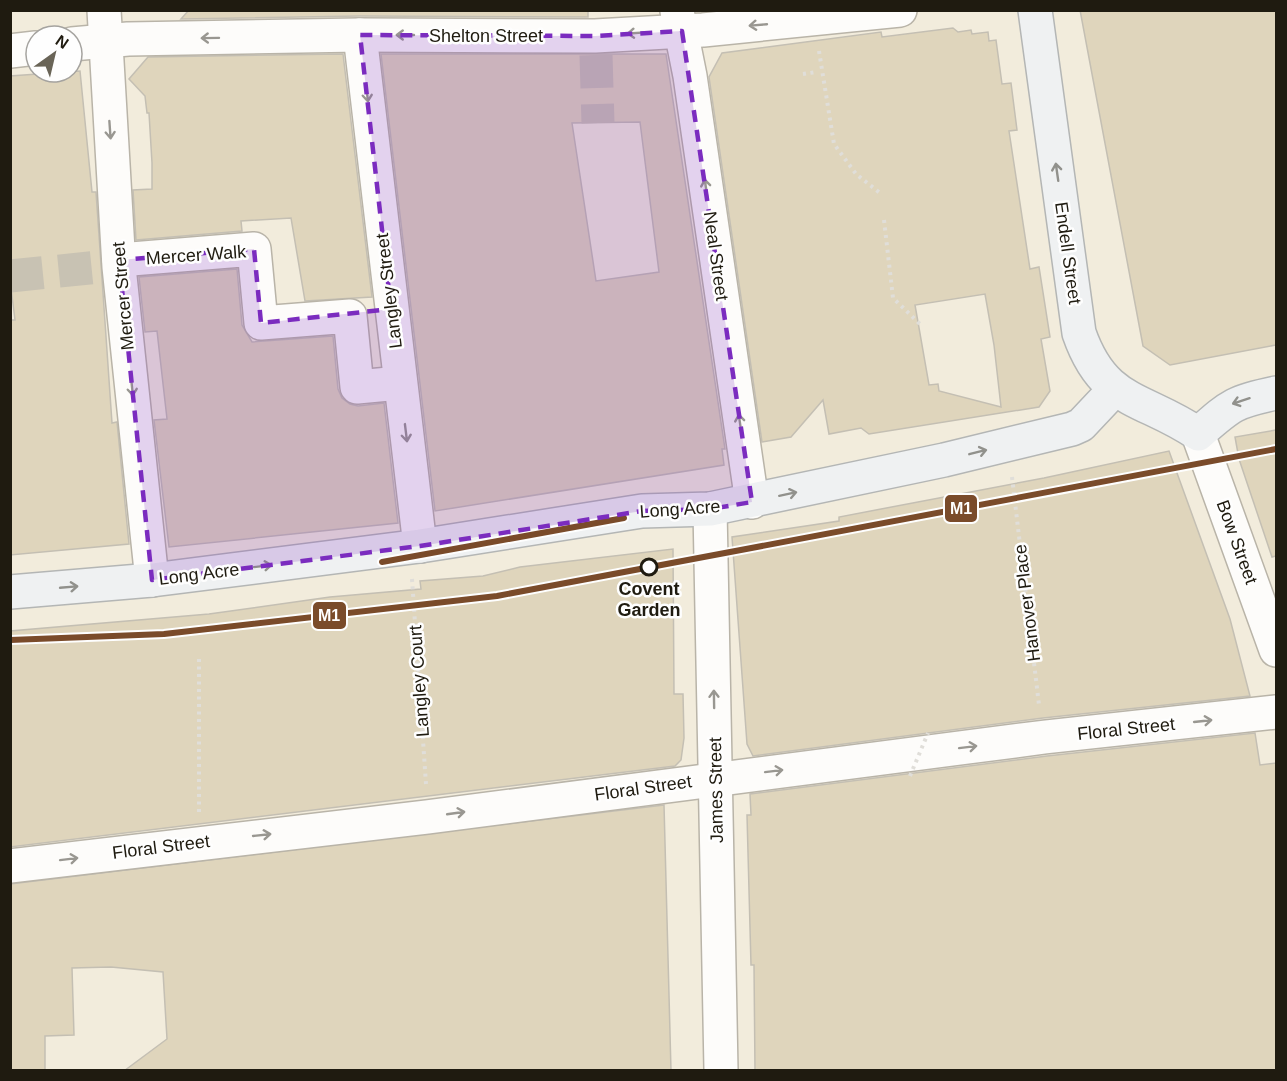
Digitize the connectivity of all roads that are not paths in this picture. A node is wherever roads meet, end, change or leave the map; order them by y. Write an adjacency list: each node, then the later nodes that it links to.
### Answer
1 (900, 10): 4 (street, Shelton Street)
2 (1035, 10): 12 (main road, Endell Street, one-way to 2)
3 (679, 21): 4 (street, Shelton Street, one-way to 3); 6 (street, Shelton Street, one-way to 6); 15 (street, Neal Street, one-way to 3)
4 (810, 24)
5 (104, 25): 6 (street, Shelton Street, one-way to 5); 7 (street, Shelton Street); 8 (street, Mercer Street, one-way to 8)
6 (360, 35): 9 (street, Langley Street, one-way to 9)
7 (84, 37)
8 (112, 265): 10 (street, Mercer Walk); 18 (street, Mercer Street, one-way to 18)
9 (390, 309): 10 (street, Mercer Walk); 11 (street, Langley Street)
10 (350, 316): 11 (street)
11 (400, 383): 17 (street, Langley Street, one-way to 17)
12 (1114, 390): 14 (main road, Endell Street); 15 (main road, Long Acre, one-way to 12)
13 (1276, 393): 14 (main road, one-way to 14)
14 (1198, 434): 20 (street, Bow Street)
15 (753, 502): 16 (main road, Long Acre)
16 (710, 509): 17 (main road, Long Acre); 22 (street, James Street, one-way to 16)
17 (420, 546): 18 (main road, Long Acre, one-way to 17)
18 (152, 580): 19 (main road, Long Acre, one-way to 18)
19 (10, 592)
20 (1276, 650)
21 (1276, 712): 22 (street, Floral Street, one-way to 21)
22 (716, 778): 23 (street, Floral Street, one-way to 22); 24 (street, James Street)
23 (10, 866)
24 (721, 1071)

